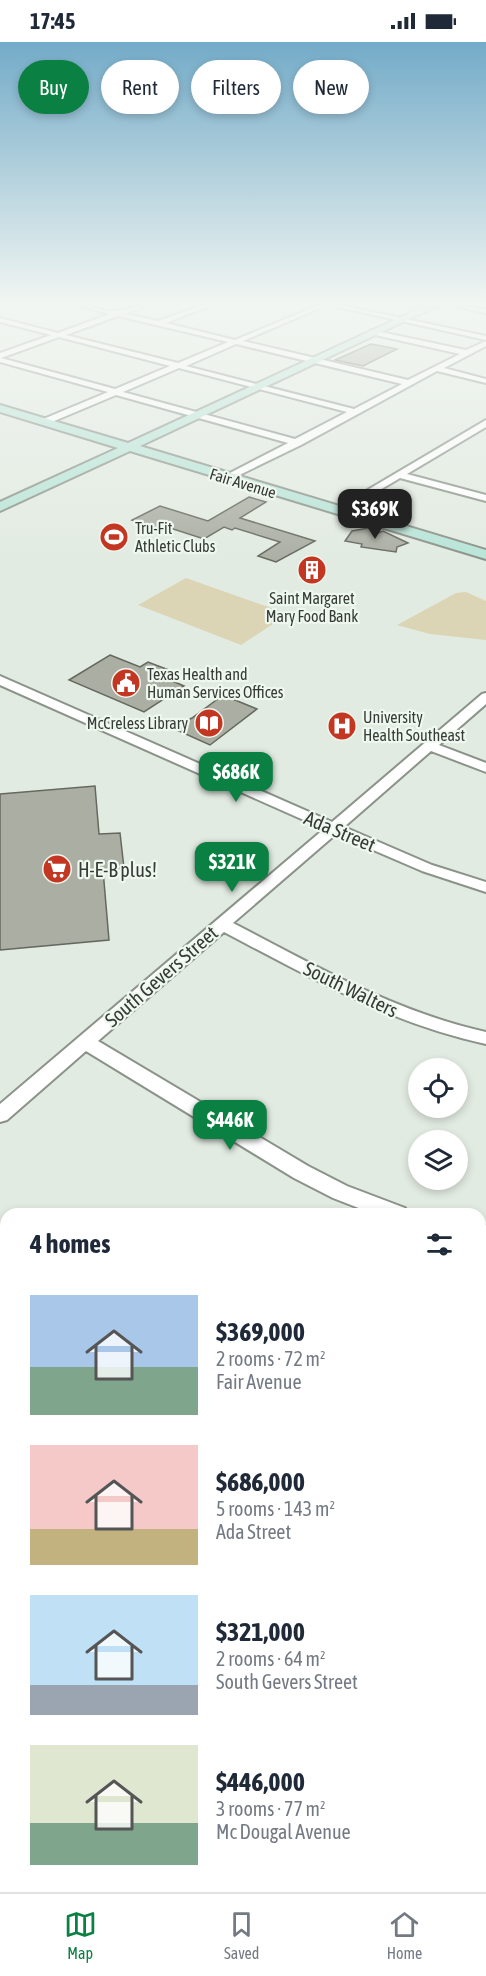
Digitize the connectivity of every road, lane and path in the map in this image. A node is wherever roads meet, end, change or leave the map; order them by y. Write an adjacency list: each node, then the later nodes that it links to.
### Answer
1 (249, 391): 7 (main road)
2 (276, 391): 6 (street)
3 (395, 391): 6 (street)
4 (115, 392): 7 (street); 8 (street)
5 (0, 408): 8 (main road, Fair Avenue)
6 (357, 412): 10 (street)
7 (196, 415): 10 (street); 11 (main road)
8 (44, 422): 11 (main road, Fair Avenue)
9 (486, 423): 12 (street)
10 (298, 443): 13 (street)
11 (127, 447): 13 (main road, Fair Avenue); 15 (main road)
12 (400, 475): 14 (street); 16 (street)
13 (227, 478): 16 (main road, Fair Avenue)
14 (486, 498)
15 (0, 507)
16 (337, 511): 17 (main road, Fair Avenue)
17 (486, 555)
18 (0, 680): 22 (street, Ada Street)
19 (486, 697): 20 (street, South Gevers Street)
20 (429, 746): 21 (street); 22 (street, South Gevers Street)
21 (486, 768)
22 (334, 828): 23 (street, Ada Street); 24 (street, South Gevers Street)
23 (486, 886)
24 (222, 924): 25 (street, South Walters); 26 (street, South Gevers Street)
25 (486, 1038)
26 (85, 1042): 27 (street, South Gevers Street); 28 (street)
27 (0, 1115)
28 (382, 1208)

